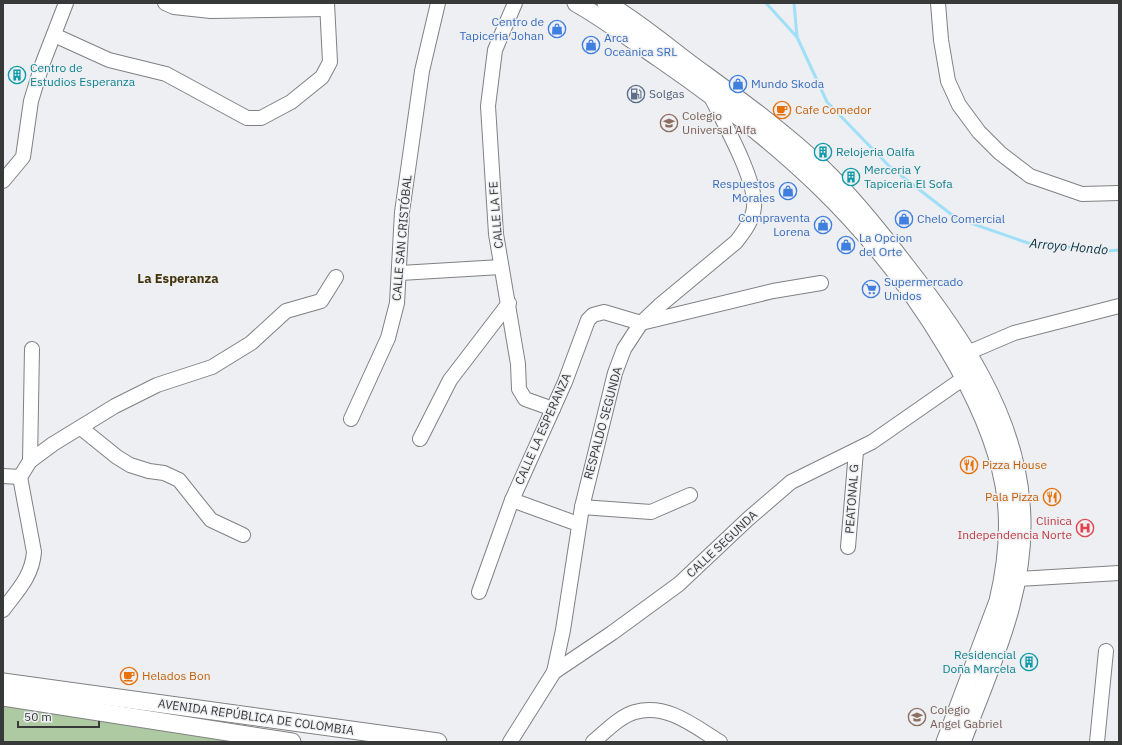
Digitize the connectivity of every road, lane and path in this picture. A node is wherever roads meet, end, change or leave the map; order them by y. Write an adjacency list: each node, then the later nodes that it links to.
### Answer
1 (66, 3): 9 (street)
2 (165, 3): 8 (street)
3 (438, 3): 14 (street, CALLE SAN CRISTÓBAL)
4 (514, 3): 13 (street, CALLE LA FE)
5 (576, 3): 10 (main road)
6 (606, 3): 21 (main road)
7 (938, 3): 12 (street)
8 (327, 6): 9 (street)
9 (54, 35): 11 (street)
10 (709, 93): 19 (street, RESPALDO SEGUNDA); 21 (main road)
11 (3, 181)
12 (1119, 193)
13 (501, 267): 14 (street); 17 (street, CALLE LA FE)
14 (400, 272): 24 (street, CALLE SAN CRISTÓBAL)
15 (336, 277): 25 (street)
16 (821, 283): 19 (street)
17 (509, 303): 23 (street, CALLE LA FE); 26 (street)
18 (1119, 306): 21 (street)
19 (641, 323): 23 (street, CALLE LA ESPERANZA); 33 (street, RESPALDO SEGUNDA)
20 (32, 349): 28 (street)
21 (961, 356): 22 (main road); 38 (main road)
22 (964, 378): 27 (street, CALLE SEGUNDA); 38 (main road)
23 (552, 409): 32 (street, CALLE LA ESPERANZA)
24 (351, 419)
25 (81, 428): 28 (street); 35 (street)
26 (420, 439)
27 (856, 451): 36 (street, PEATONAL G); 42 (street, CALLE SEGUNDA)
28 (30, 461): 30 (street)
29 (3, 476): 30 (street)
30 (20, 477): 40 (street)
31 (690, 495): 33 (street)
32 (512, 500): 34 (street); 39 (street, CALLE LA ESPERANZA)
33 (582, 507): 34 (street, RESPALDO SEGUNDA)
34 (578, 524): 42 (street, RESPALDO SEGUNDA)
35 (243, 535)
36 (848, 547)
37 (1119, 573): 38 (street)
38 (1011, 578): 50 (main road); 51 (main road)
39 (479, 592)
40 (3, 610)
41 (1106, 651): 52 (street)
42 (554, 672): 47 (street, CALLE SEGUNDA)
43 (3, 682): 46 (main road, AVENIDA REPÚBLICA DE COLOMBIA)
44 (3, 698): 45 (main road, AVENIDA REPÚBLICA DE COLOMBIA)
45 (292, 742)
46 (438, 742)
47 (510, 742)
48 (593, 742): 49 (street)
49 (720, 742)
50 (945, 742)
51 (962, 742)
52 (1097, 742)

